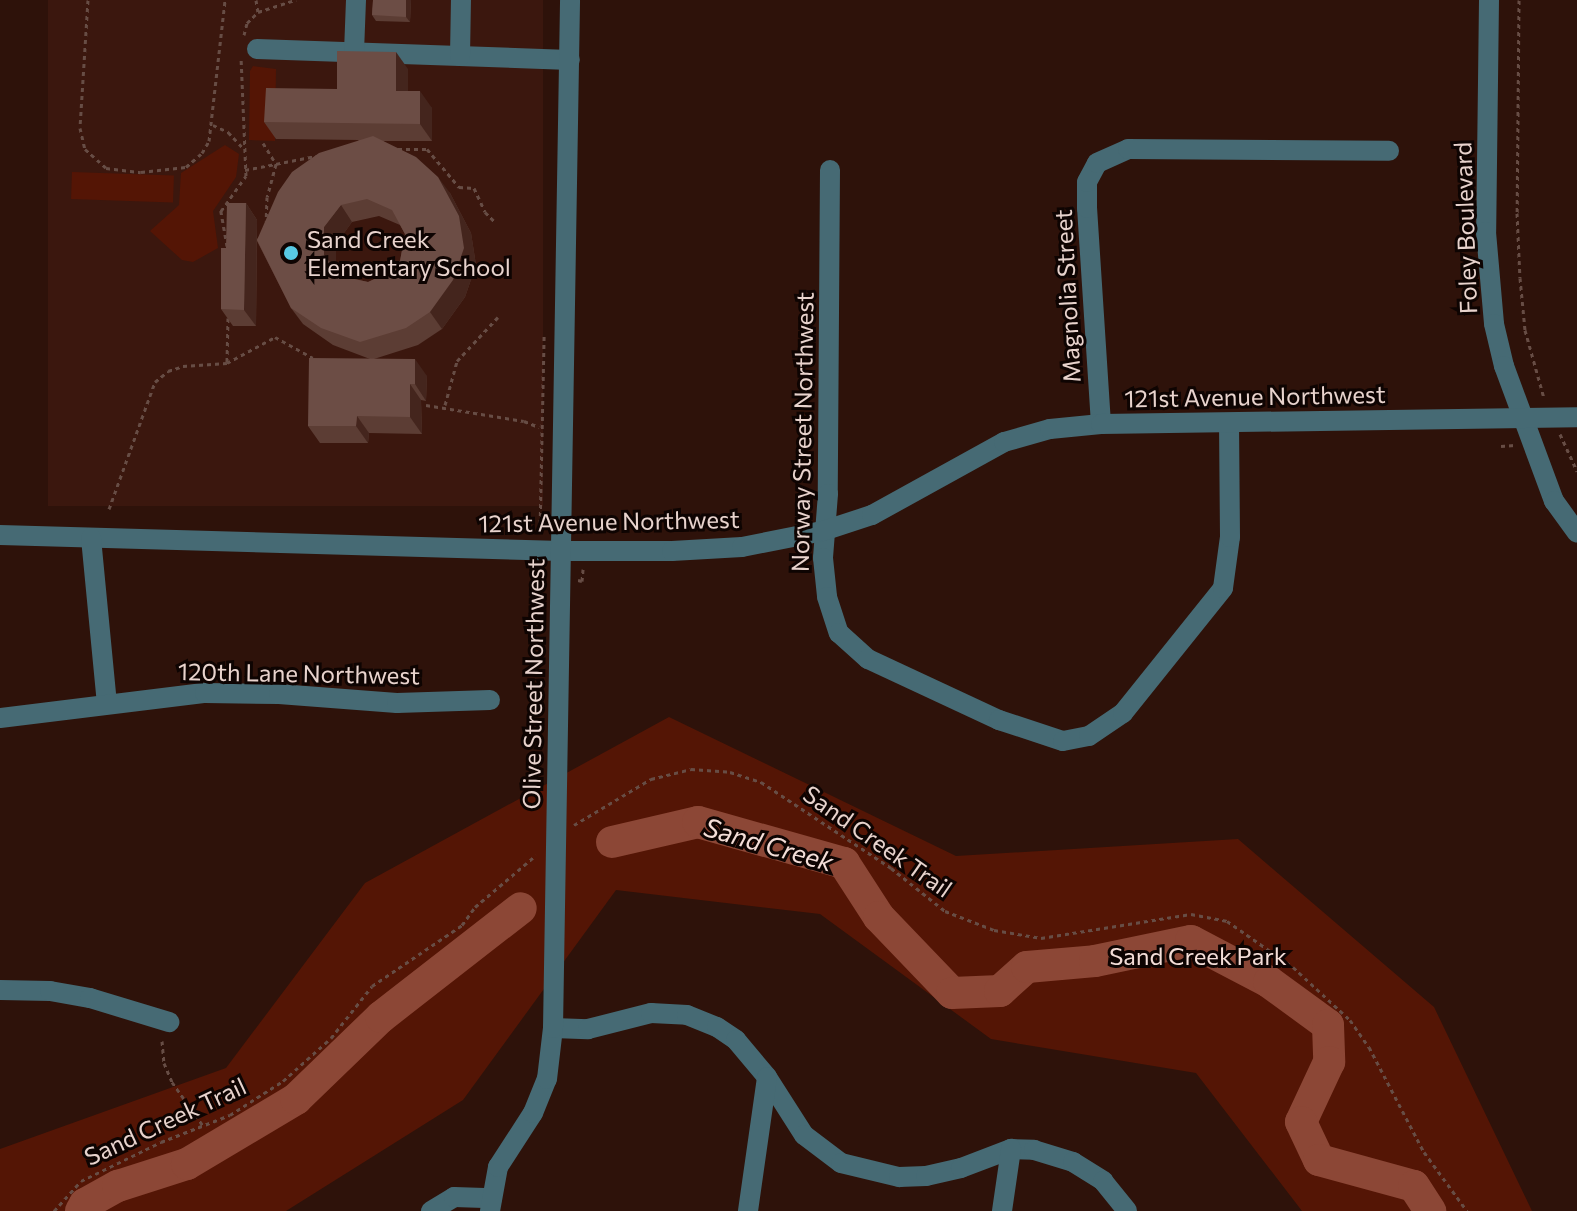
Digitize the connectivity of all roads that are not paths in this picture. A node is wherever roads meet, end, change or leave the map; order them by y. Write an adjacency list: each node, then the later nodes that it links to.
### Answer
1 (356, 0): 6 (street)
2 (461, 0): 7 (street)
3 (570, 0): 8 (street, Olive Street Northwest)
4 (1489, 0): 12 (street, Foley Boulevard)
5 (247, 46): 6 (street)
6 (354, 52): 7 (street)
7 (460, 56): 8 (street)
8 (570, 60): 19 (street, Olive Street Northwest)
9 (1389, 151): 14 (street, Magnolia Street)
10 (830, 170): 15 (street, Norway Street Northwest)
11 (1577, 417): 12 (street, 121st Avenue Northwest)
12 (1523, 418): 13 (street, 121st Avenue Northwest); 16 (street, Foley Boulevard)
13 (1229, 423): 14 (street, 121st Avenue Northwest); 15 (street, Norway Street Northwest)
14 (1101, 424): 15 (street, 121st Avenue Northwest)
15 (823, 531): 19 (street, 121st Avenue Northwest)
16 (1577, 533)
17 (0, 535): 18 (street, 121st Avenue Northwest)
18 (91, 538): 19 (street, 121st Avenue Northwest); 21 (street)
19 (562, 551): 25 (street, Olive Street Northwest)
20 (490, 700): 21 (street, 120th Lane Northwest)
21 (107, 703): 22 (street, 120th Lane Northwest)
22 (0, 718)
23 (0, 990): 24 (street)
24 (169, 1022)
25 (553, 1028): 26 (street); 28 (street, Olive Street Northwest)
26 (767, 1077): 27 (street); 30 (street)
27 (1011, 1149): 31 (street); 32 (street)
28 (491, 1204): 29 (street)
29 (431, 1211)
30 (748, 1211)
31 (1002, 1211)
32 (1127, 1211)

